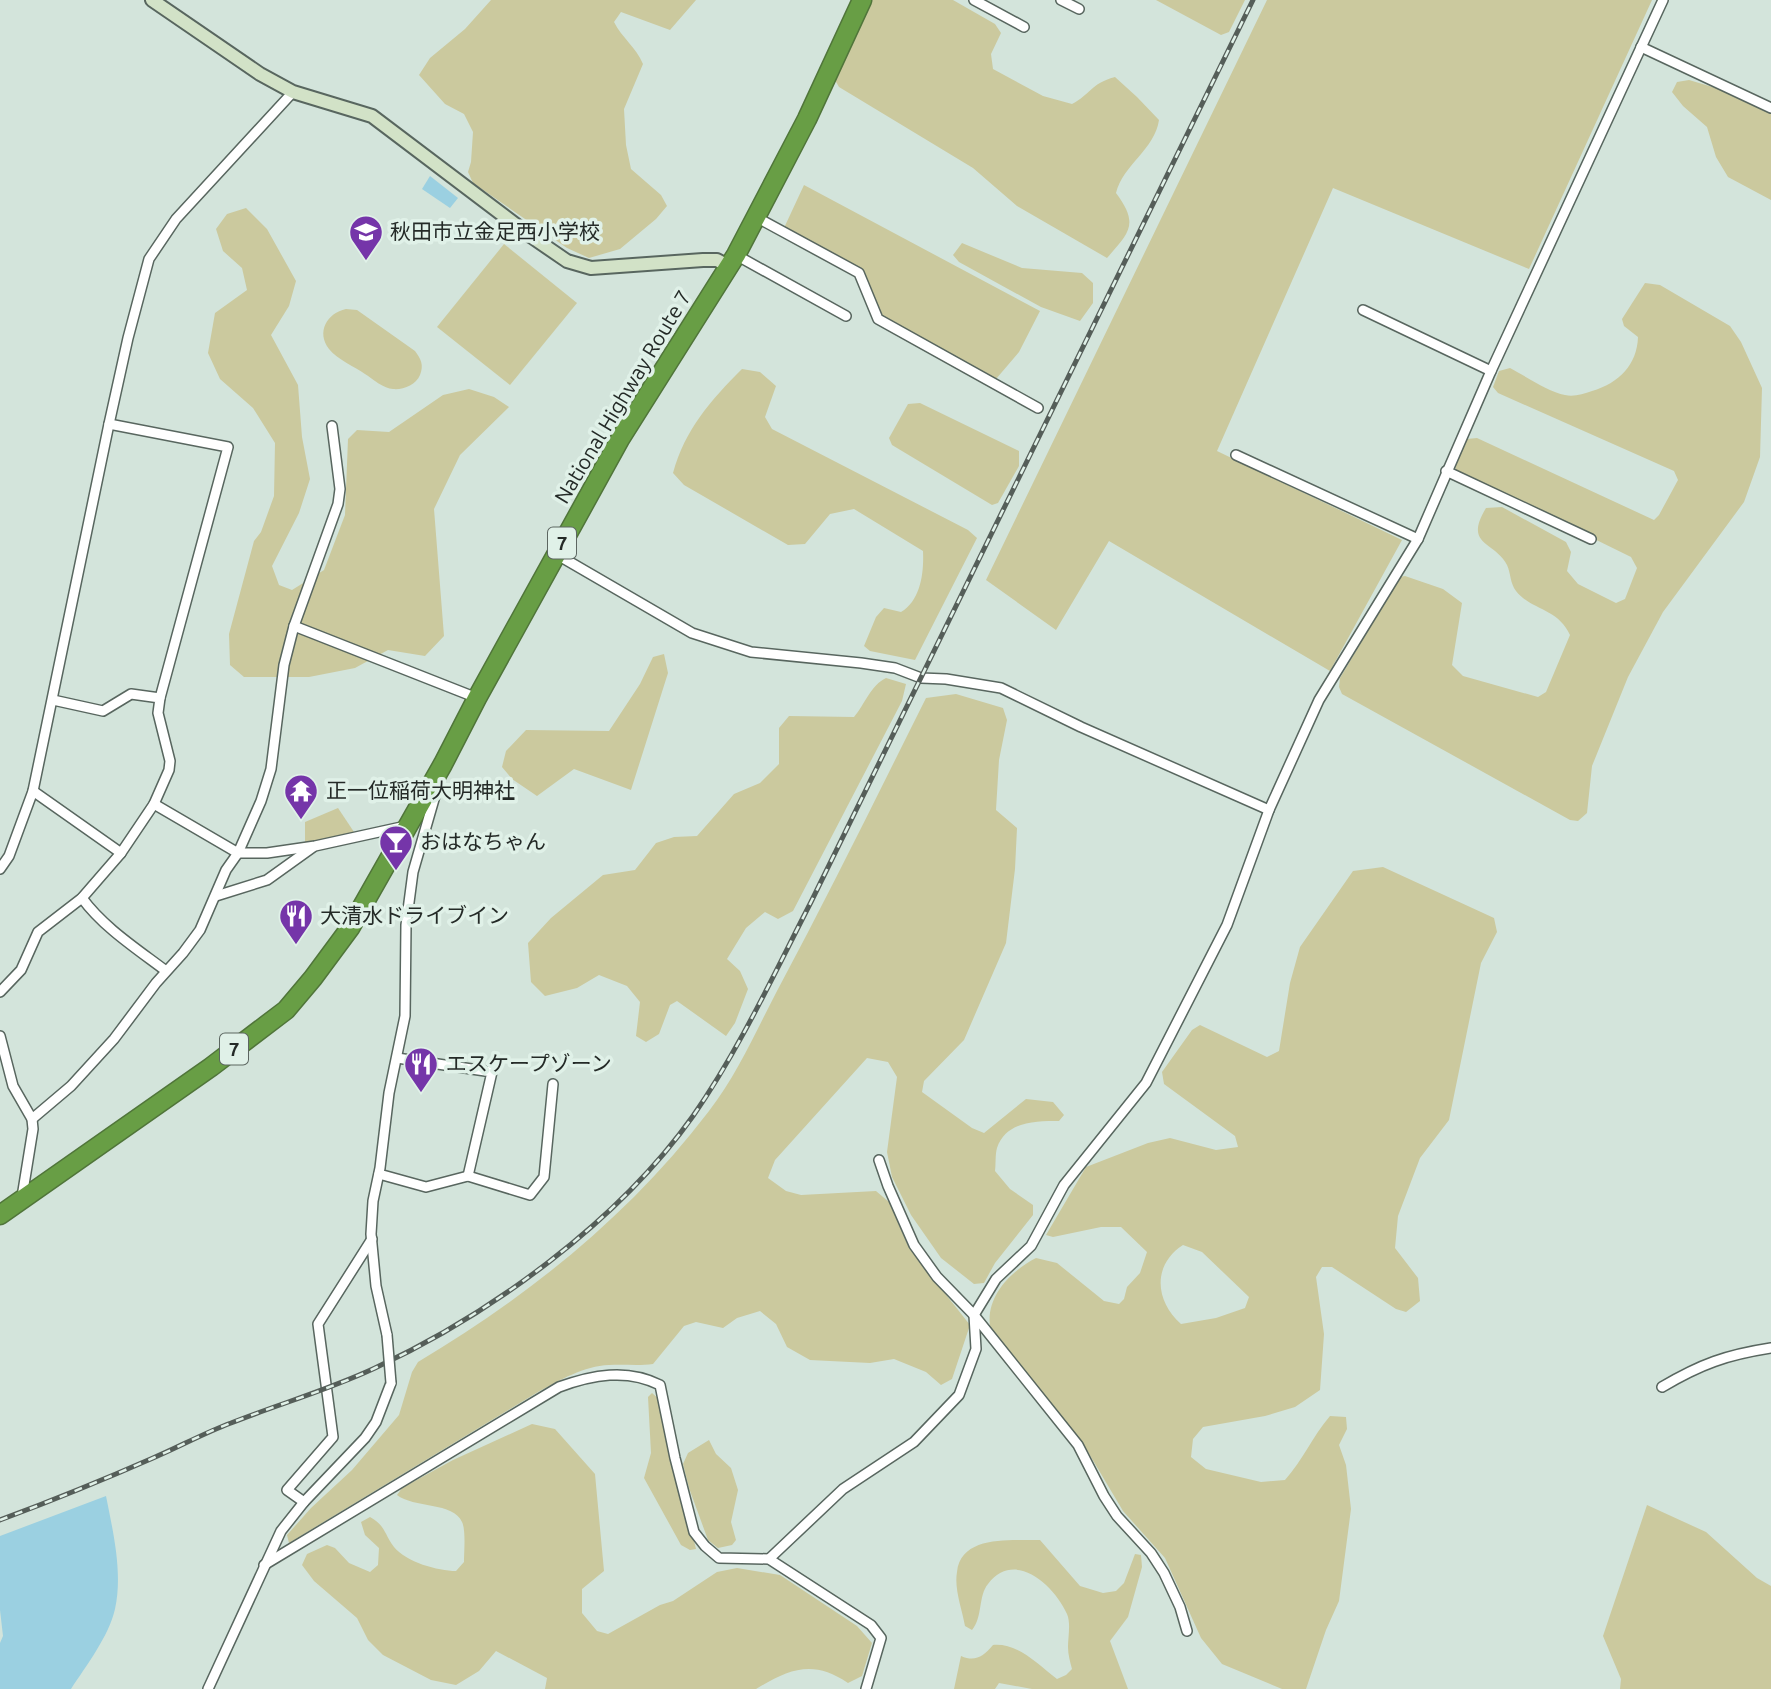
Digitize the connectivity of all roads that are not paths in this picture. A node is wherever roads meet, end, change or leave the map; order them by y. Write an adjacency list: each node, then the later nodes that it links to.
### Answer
1 (152, 0): 9 (street)
2 (862, 0): 11 (highway, National Highway Route 7 / 7)
3 (974, 0): 7 (street)
4 (1061, 0): 6 (street)
5 (1663, 0): 8 (street)
6 (1079, 9)
7 (1024, 27)
8 (1642, 47): 10 (street); 15 (street)
9 (293, 92): 12 (street); 17 (street)
10 (1771, 108)
11 (756, 216): 12 (highway, National Highway Route 7 / 7); 16 (street)
12 (732, 260): 14 (street); 23 (highway, National Highway Route 7 / 7)
13 (1363, 310): 15 (street)
14 (846, 316)
15 (1491, 371): 20 (street)
16 (1038, 408)
17 (109, 424): 25 (street); 27 (street)
18 (332, 426): 24 (street)
19 (1236, 455): 21 (street)
20 (1446, 471): 21 (street); 22 (street)
21 (1418, 539): 31 (street)
22 (1591, 539)
23 (556, 554): 26 (highway, National Highway Route 7 / 7); 31 (street)
24 (294, 626): 26 (street); 35 (street)
25 (160, 698): 27 (street); 30 (street)
26 (477, 698): 28 (highway, National Highway Route 7 / 7)
27 (53, 700): 29 (street)
28 (443, 764): 32 (highway, National Highway Route 7 / 7); 42 (street)
29 (33, 791): 34 (street); 36 (street)
30 (154, 804): 34 (street); 35 (street)
31 (1269, 810): 51 (street)
32 (408, 826): 33 (street); 48 (highway, National Highway Route 7 / 7)
33 (314, 846): 35 (street); 37 (street)
34 (121, 853): 38 (street)
35 (238, 853): 37 (street)
36 (0, 869)
37 (216, 896): 39 (street)
38 (82, 898): 39 (street); 40 (street)
39 (166, 971): 44 (street)
40 (0, 992)
41 (0, 1035): 44 (street)
42 (397, 1058): 46 (street); 47 (street)
43 (553, 1084): 47 (street)
44 (32, 1119): 48 (street)
45 (879, 1160): 51 (street)
46 (379, 1174): 47 (street); 50 (street)
47 (468, 1176)
48 (22, 1199): 49 (highway, National Highway Route 7 / 7)
49 (0, 1214)
50 (372, 1239): 54 (street, bridge); 54 (street)
51 (974, 1315): 55 (street); 57 (street)
52 (1771, 1348): 53 (street)
53 (1662, 1387)
54 (304, 1502): 56 (street)
55 (769, 1559): 56 (street); 59 (street)
56 (264, 1565): 58 (street)
57 (1187, 1631)
58 (208, 1689)
59 (866, 1689)

